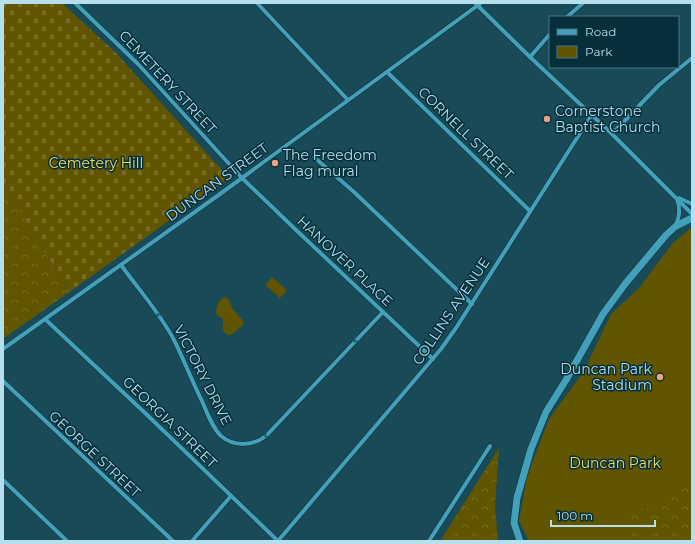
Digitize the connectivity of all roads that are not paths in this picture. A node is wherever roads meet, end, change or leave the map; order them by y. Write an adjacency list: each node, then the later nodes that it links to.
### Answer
1 (75, 3): 14 (street, CEMETERY STREET)
2 (257, 3): 10 (street)
3 (583, 3): 5 (street)
4 (478, 4): 7 (street); 9 (street, DUNCAN STREET)
5 (568, 16)
6 (549, 35): 7 (street)
7 (530, 57): 11 (street)
8 (692, 58): 12 (street)
9 (387, 72): 10 (street, DUNCAN STREET); 17 (street, CORNELL STREET)
10 (348, 100): 14 (street, DUNCAN STREET)
11 (591, 116): 12 (street); 17 (street, COLLINS AVENUE)
12 (612, 134): 15 (street)
13 (314, 157): 22 (street)
14 (242, 178): 21 (street, DUNCAN STREET); 23 (street, HANOVER PLACE)
15 (677, 197): 16 (street); 18 (street); 20 (street)
16 (692, 204)
17 (530, 211): 22 (street, COLLINS AVENUE)
18 (692, 214)
19 (692, 218): 20 (street)
20 (676, 226): 36 (street)
21 (121, 265): 23 (street, VICTORY DRIVE, one-way to 21); 24 (street, DUNCAN STREET)
22 (472, 304): 26 (street, COLLINS AVENUE)
23 (383, 312): 26 (street, HANOVER PLACE)
24 (45, 319): 25 (street, DUNCAN STREET); 30 (street, GEORGIA STREET)
25 (3, 349)
26 (433, 359): 34 (street, COLLINS AVENUE)
27 (3, 381): 32 (street, GEORGE STREET)
28 (490, 446): 35 (street)
29 (3, 480): 31 (street)
30 (231, 496): 33 (street); 34 (street, GEORGIA STREET)
31 (67, 541)
32 (173, 541)
33 (192, 541)
34 (278, 541)
35 (429, 541)
36 (520, 541)

